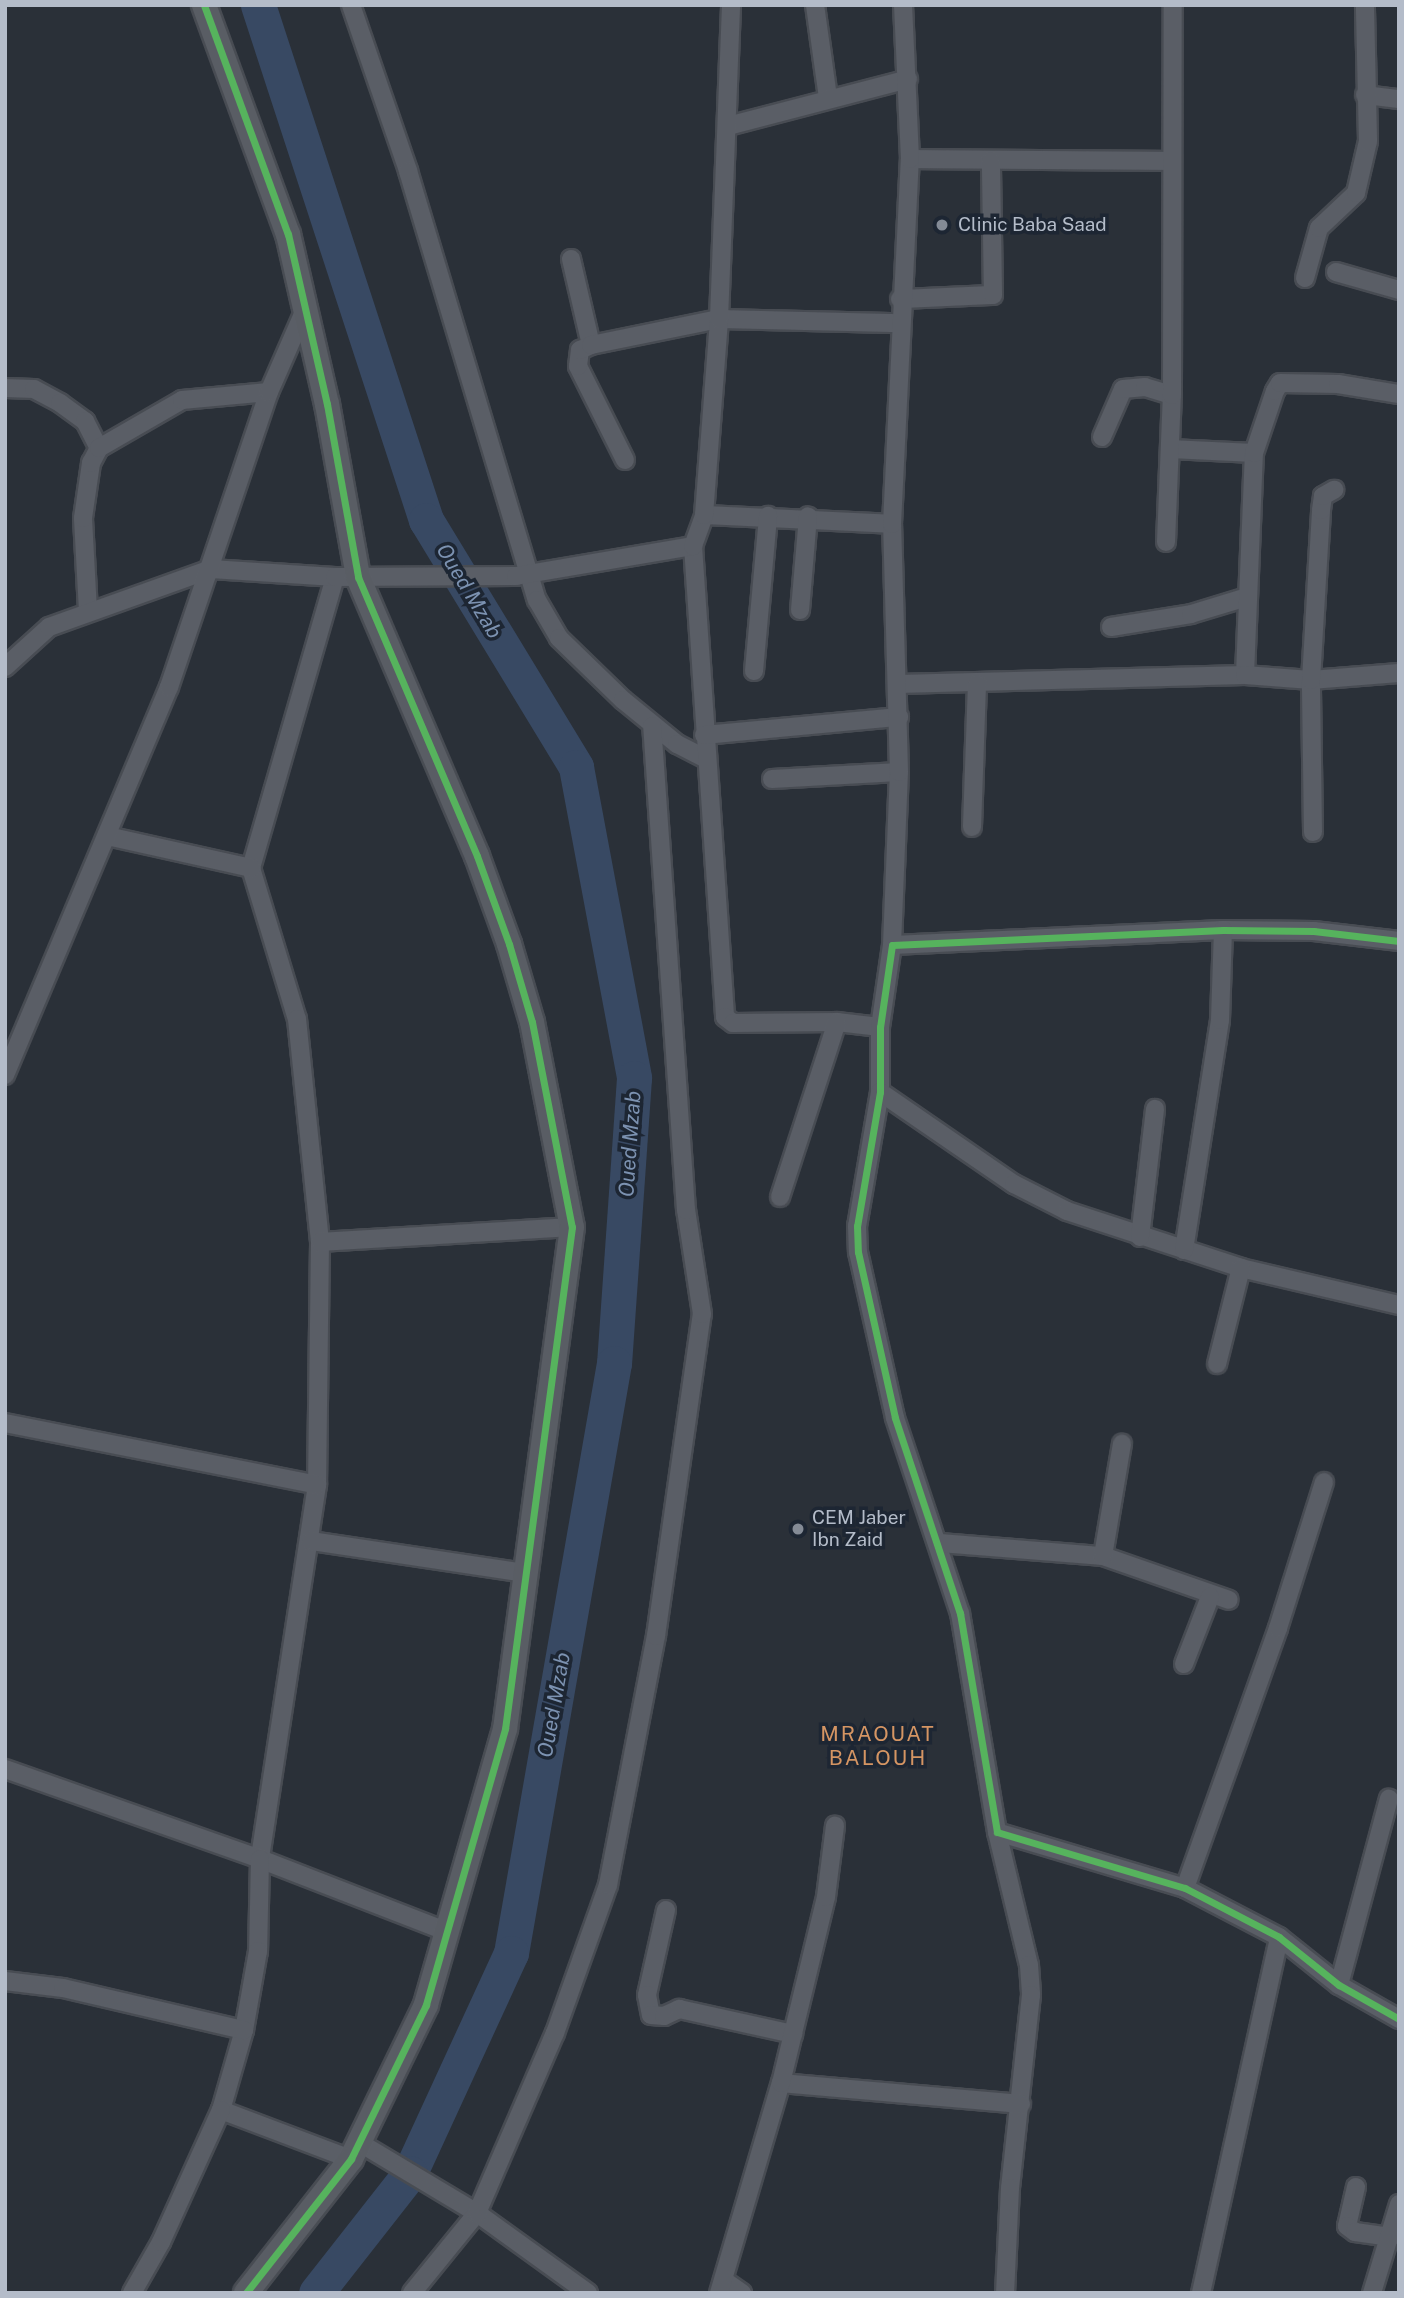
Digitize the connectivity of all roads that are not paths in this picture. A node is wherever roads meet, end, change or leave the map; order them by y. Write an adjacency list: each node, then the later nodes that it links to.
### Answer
1 (204, 5): 21 (street)
2 (351, 5): 42 (street)
3 (731, 5): 12 (street)
4 (815, 5): 10 (street)
5 (903, 5): 8 (street)
6 (1173, 5): 15 (street)
7 (1365, 5): 9 (street)
8 (908, 79): 10 (street); 13 (street)
9 (1365, 94): 11 (street); 18 (street)
10 (828, 97): 12 (street)
11 (1399, 99)
12 (728, 126): 22 (street)
13 (910, 159): 14 (street); 20 (street)
14 (991, 161): 15 (street); 20 (street)
15 (1172, 161): 28 (street)
16 (571, 259): 24 (street)
17 (1336, 272): 19 (street)
18 (1305, 278)
19 (1399, 290)
20 (900, 299): 23 (street)
21 (304, 312): 26 (street); 43 (street)
22 (719, 319): 23 (street); 24 (street); 35 (street)
23 (901, 323): 38 (street)
24 (591, 345): 33 (street)
25 (5, 388): 30 (street)
26 (269, 392): 30 (street); 41 (street)
27 (1399, 394): 32 (street)
28 (1172, 395): 29 (street); 31 (street)
29 (1102, 437)
30 (99, 448): 46 (street)
31 (1170, 449): 32 (street); 39 (street)
32 (1254, 453): 44 (street)
33 (625, 460)
34 (1335, 490): 52 (street)
35 (704, 515): 36 (street); 40 (street)
36 (768, 516): 37 (street); 49 (street)
37 (808, 516): 38 (street); 45 (street)
38 (892, 524): 53 (street)
39 (1166, 542)
40 (693, 546): 42 (street); 57 (street)
41 (211, 569): 43 (street); 46 (street); 63 (street)
42 (522, 576): 43 (street); 56 (street)
43 (356, 577): 64 (street); 74 (street)
44 (1247, 597): 47 (street); 51 (street)
45 (800, 610)
46 (88, 611): 48 (street)
47 (1111, 627)
48 (5, 667)
49 (754, 671)
50 (1399, 673): 52 (street)
51 (1245, 675): 52 (street); 54 (street)
52 (1311, 680): 62 (street)
53 (898, 684): 54 (street); 55 (street)
54 (977, 684): 61 (street)
55 (899, 717): 57 (street); 59 (street)
56 (652, 726): 58 (street); 112 (street)
57 (704, 736): 58 (street)
58 (704, 758): 68 (street)
59 (899, 772): 60 (street); 67 (street)
60 (772, 779)
61 (972, 827)
62 (1313, 832)
63 (107, 836): 64 (street); 70 (street)
64 (251, 868): 76 (street)
65 (1223, 930): 66 (street); 67 (street); 77 (street)
66 (1399, 941)
67 (892, 944): 69 (street)
68 (837, 1022): 69 (street); 73 (street)
69 (880, 1027): 71 (street)
70 (5, 1075)
71 (880, 1092): 75 (street); 86 (street)
72 (1155, 1109): 75 (street)
73 (780, 1197)
74 (572, 1227): 76 (street); 88 (street)
75 (1140, 1237): 77 (street)
76 (320, 1242): 84 (street)
77 (1184, 1250): 78 (street)
78 (1241, 1268): 79 (street); 80 (street)
79 (1399, 1305)
80 (1217, 1364)
81 (5, 1423): 84 (street)
82 (1122, 1444): 87 (street)
83 (1324, 1482): 97 (street)
84 (317, 1485): 85 (street)
85 (311, 1542): 88 (street); 96 (street)
86 (940, 1543): 87 (street); 95 (street)
87 (1103, 1556): 89 (street)
88 (524, 1573): 99 (street)
89 (1210, 1597): 90 (street); 91 (street)
90 (1229, 1600)
91 (1184, 1664)
92 (5, 1769): 96 (street)
93 (1388, 1799): 102 (street)
94 (835, 1826): 105 (street)
95 (997, 1832): 97 (street); 107 (street)
96 (260, 1859): 99 (street); 104 (street)
97 (1185, 1888): 100 (street)
98 (666, 1910): 105 (street)
99 (448, 1932): 109 (street)
100 (1279, 1937): 102 (street); 121 (street)
101 (5, 1981): 104 (street)
102 (1339, 1985): 103 (street)
103 (1399, 2019)
104 (244, 2030): 108 (street)
105 (793, 2034): 106 (street)
106 (781, 2083): 107 (street); 114 (street)
107 (1021, 2104): 120 (street)
108 (221, 2110): 109 (street); 115 (street)
109 (356, 2151): 112 (street); 116 (street)
110 (1356, 2187): 113 (street)
111 (1399, 2204): 113 (street)
112 (477, 2213): 117 (street); 118 (street)
113 (1391, 2237): 122 (street)
114 (722, 2287): 119 (street)
115 (132, 2293)
116 (246, 2293)
117 (412, 2293)
118 (588, 2293)
119 (742, 2293)
120 (1006, 2293)
121 (1201, 2293)
122 (1372, 2293)

